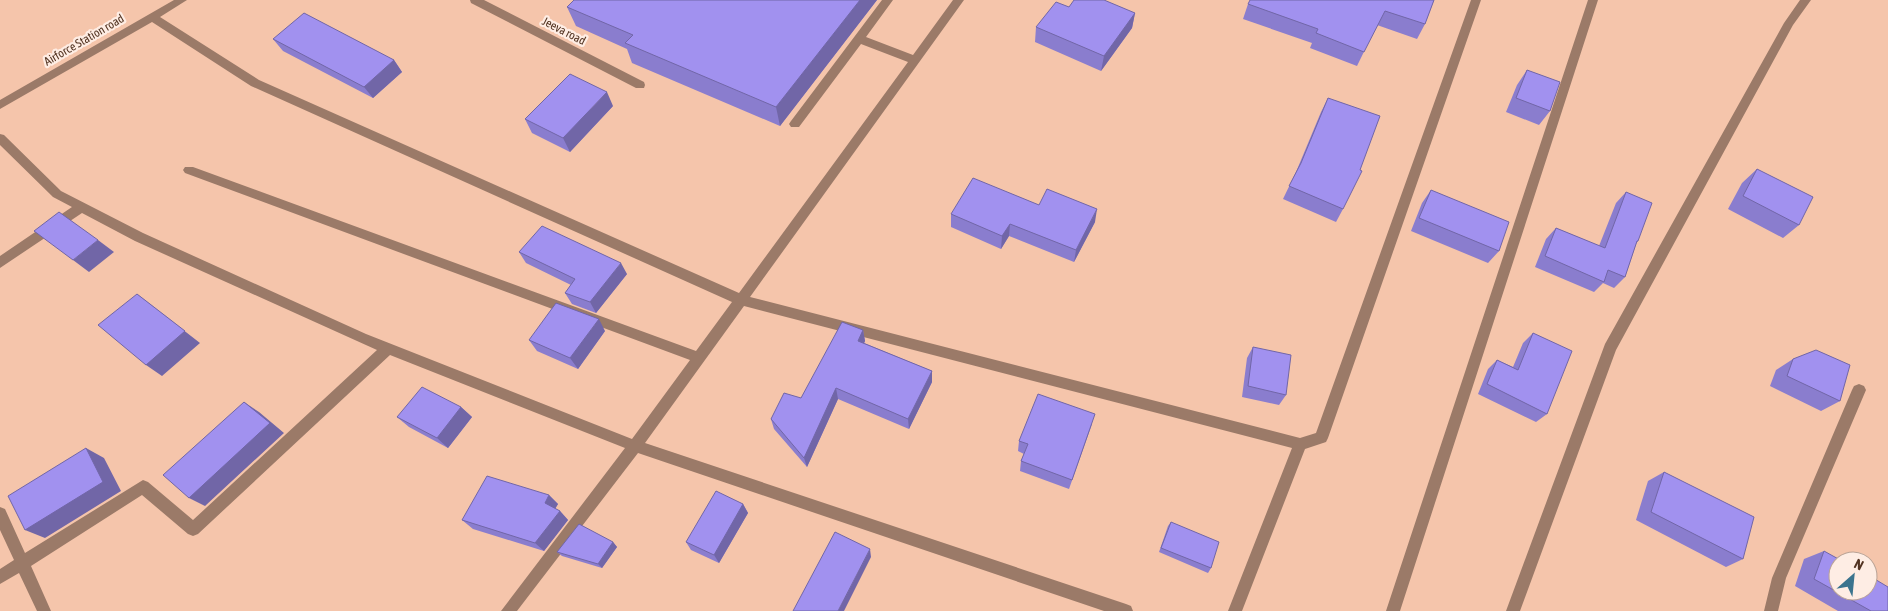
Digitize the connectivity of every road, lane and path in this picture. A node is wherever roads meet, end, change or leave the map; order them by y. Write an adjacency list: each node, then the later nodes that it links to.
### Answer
1 (182, 0): 8 (street, Airforce Station road)
2 (475, 0): 11 (street, Jeeva road)
3 (888, 0): 9 (street)
4 (959, 0): 10 (street)
5 (1476, 0): 22 (street)
6 (1593, 0): 31 (street)
7 (1806, 0): 32 (street)
8 (152, 17): 12 (street, Airforce Station road); 18 (street)
9 (859, 39): 10 (street); 13 (street)
10 (915, 60): 18 (street)
11 (640, 86)
12 (0, 105)
13 (795, 124)
14 (0, 138): 16 (street)
15 (189, 170): 20 (street)
16 (82, 207): 17 (street); 19 (street)
17 (0, 263)
18 (741, 300): 20 (street); 22 (street)
19 (388, 348): 23 (street); 25 (street)
20 (699, 358): 23 (street)
21 (1859, 390): 33 (street)
22 (1300, 444): 30 (street)
23 (636, 446): 28 (street); 29 (street)
24 (0, 514): 25 (street)
25 (21, 565): 26 (street); 27 (street)
26 (0, 577)
27 (44, 611)
28 (508, 611)
29 (1126, 611)
30 (1235, 611)
31 (1393, 611)
32 (1513, 611)
33 (1771, 611)

